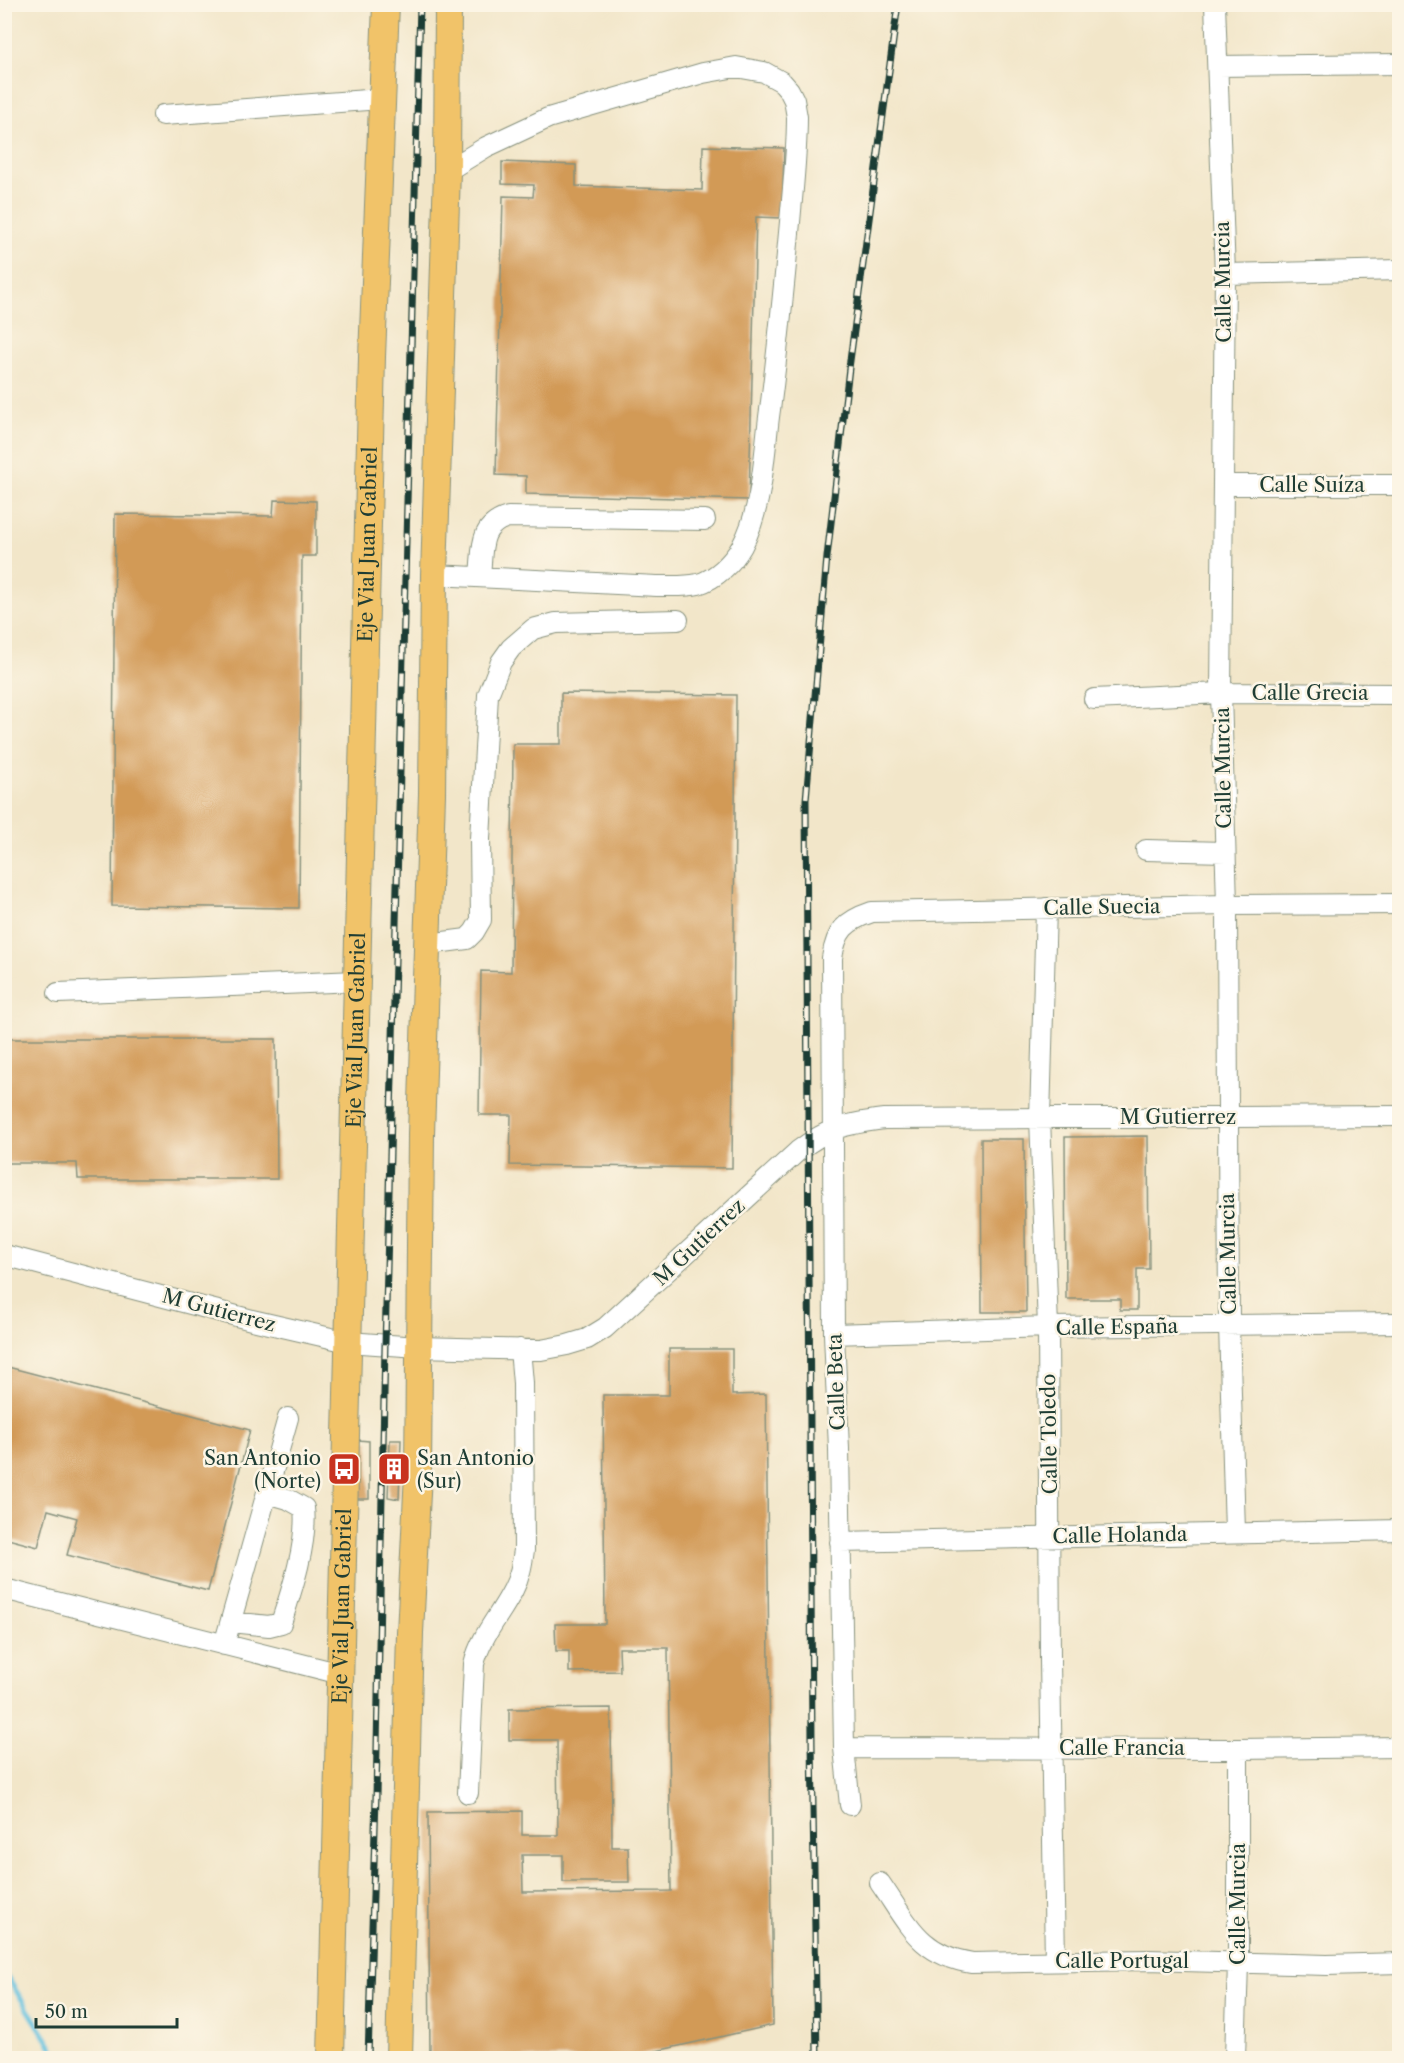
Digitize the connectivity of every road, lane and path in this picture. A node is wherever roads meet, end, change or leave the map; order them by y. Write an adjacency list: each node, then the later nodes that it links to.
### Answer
1 (386, 4): 6 (main road, Eje Vial Juan Gabriel)
2 (448, 4): 8 (main road)
3 (1215, 4): 5 (street, Calle Murcia)
4 (1400, 64): 5 (street)
5 (1218, 66): 10 (street, Calle Murcia)
6 (381, 99): 7 (street); 27 (main road, Eje Vial Juan Gabriel)
7 (163, 115)
8 (447, 171): 14 (main road); 15 (street)
9 (1400, 270): 10 (street)
10 (1224, 274): 11 (street, Calle Murcia)
11 (1224, 485): 12 (street, Calle Suíza); 17 (street, Calle Murcia)
12 (1400, 485)
13 (705, 520): 15 (street)
14 (434, 575): 15 (street); 25 (main road)
15 (480, 576)
16 (678, 620): 25 (street)
17 (1221, 693): 18 (street, Calle Grecia); 19 (street, Calle Grecia); 21 (street, Calle Murcia)
18 (1400, 694)
19 (1094, 699)
20 (1146, 850): 21 (street)
21 (1225, 852): 23 (street, Calle Murcia)
22 (1400, 904): 23 (street, Calle Suecia)
23 (1227, 905): 24 (street, Calle Suecia); 31 (street, Calle Murcia)
24 (1046, 908): 26 (street, Calle Suecia); 30 (street, Calle Toledo)
25 (428, 944): 39 (main road)
26 (832, 958): 32 (street, Calle Beta)
27 (357, 981): 28 (street); 38 (main road, Eje Vial Juan Gabriel)
28 (58, 993)
29 (1400, 1116): 31 (street, M Gutierrez)
30 (1040, 1118): 31 (street, M Gutierrez); 32 (street, M Gutierrez); 36 (street, Calle Toledo)
31 (1226, 1118): 35 (street, Calle Murcia)
32 (832, 1128): 37 (street, Calle Beta); 40 (street, M Gutierrez)
33 (4, 1255): 38 (street, M Gutierrez)
34 (1400, 1323): 35 (street, Calle España)
35 (1229, 1325): 36 (street, Calle España); 44 (street, Calle Murcia)
36 (1048, 1327): 37 (street, Calle España); 45 (street, Calle Toledo)
37 (834, 1334): 46 (street, Calle Beta)
38 (348, 1342): 39 (street, M Gutierrez); 50 (main road, Eje Vial Juan Gabriel)
39 (418, 1347): 40 (street, M Gutierrez); 62 (main road)
40 (520, 1349): 55 (street)
41 (288, 1418): 42 (street)
42 (267, 1493): 48 (street); 48 (street)
43 (1400, 1530): 44 (street, Calle Holanda)
44 (1235, 1532): 45 (street, Calle Holanda)
45 (1050, 1537): 46 (street, Calle Holanda); 51 (street, Calle Toledo)
46 (840, 1542): 53 (street, Calle Beta)
47 (4, 1589): 49 (street)
48 (231, 1622): 49 (street)
49 (224, 1645): 50 (street)
50 (341, 1674): 61 (main road, Eje Vial Juan Gabriel)
51 (1051, 1747): 53 (street, Calle Francia); 54 (street, Calle Francia); 58 (street, Calle Toledo)
52 (1400, 1747): 54 (street, Calle Francia)
53 (844, 1748): 56 (street, Calle Beta)
54 (1238, 1749): 59 (street, Calle Murcia)
55 (468, 1793)
56 (850, 1805)
57 (880, 1883): 58 (street, Calle Portugal)
58 (1055, 1961): 59 (street, Calle Portugal)
59 (1238, 1963): 60 (street, Calle Portugal); 63 (street, Calle Murcia)
60 (1400, 1964)
61 (331, 2058)
62 (399, 2058)
63 (1235, 2058)

